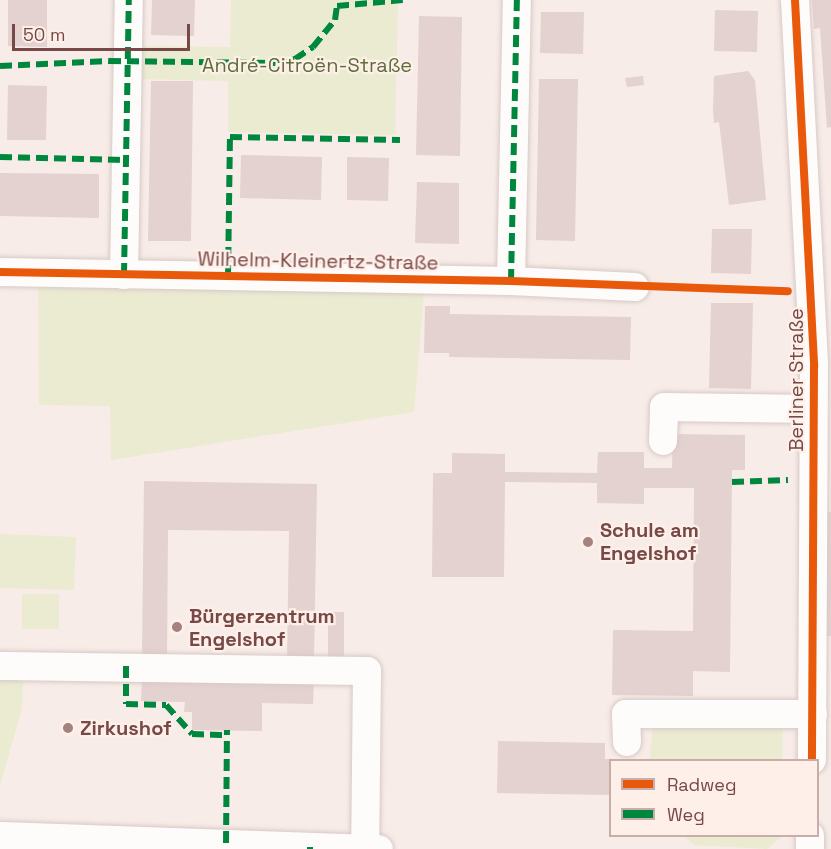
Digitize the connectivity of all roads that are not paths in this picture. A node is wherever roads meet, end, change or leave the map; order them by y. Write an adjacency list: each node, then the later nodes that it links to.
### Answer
1 (129, 0): 6 (street)
2 (517, 0): 7 (street)
3 (795, 0): 4 (street, Berliner Straße)
4 (818, 160): 9 (street, Berliner Straße)
5 (0, 272): 6 (street, Wilhelm-Kleinertz-Straße)
6 (124, 275): 7 (street, Wilhelm-Kleinertz-Straße)
7 (511, 281): 8 (street, Wilhelm-Kleinertz-Straße)
8 (635, 287)
9 (813, 409): 10 (street); 12 (street, Berliner Straße)
10 (663, 441)
11 (0, 666): 18 (street)
12 (821, 672): 13 (street, Berliner Straße)
13 (813, 714): 14 (street); 15 (street, Berliner Straße)
14 (627, 742)
15 (812, 759)
16 (0, 836): 17 (street)
17 (310, 848): 18 (street)
18 (365, 849): 19 (street)
19 (379, 849)

